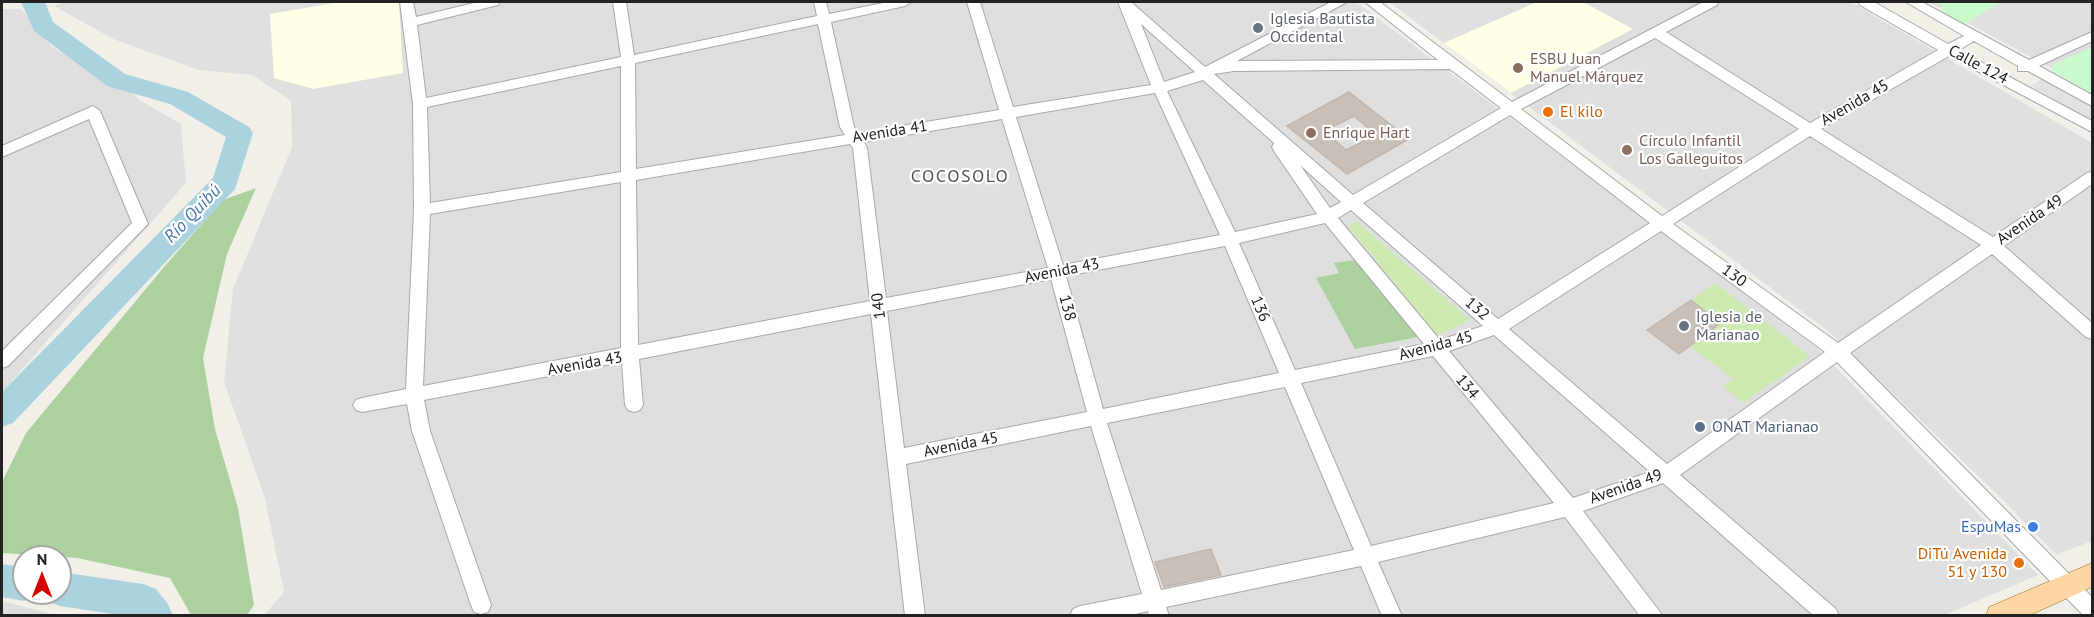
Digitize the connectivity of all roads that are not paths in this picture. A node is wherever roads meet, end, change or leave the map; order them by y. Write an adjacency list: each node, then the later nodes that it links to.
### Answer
1 (408, 2): 15 (street)
2 (493, 2): 15 (street)
3 (619, 2): 20 (street)
4 (820, 2): 13 (street, 140)
5 (905, 2): 13 (street)
6 (973, 2): 29 (street, 138)
7 (1125, 2): 23 (street, 132); 25 (street, 136)
8 (1340, 2): 23 (street, Avenida 41)
9 (1372, 2): 21 (street, 130)
10 (1712, 2): 16 (street, Avenida 43)
11 (1864, 2): 14 (street, Calle 124)
12 (1915, 2): 14 (street); 17 (street, Calle 124)
13 (825, 18): 20 (street); 33 (street, 140)
14 (1893, 19): 19 (street, Calle 124)
15 (412, 22): 27 (street)
16 (1656, 32): 28 (street, Avenida 43); 32 (street)
17 (1975, 35): 19 (street, Avenida 45); 22 (street, Calle 124)
18 (2092, 36): 22 (street)
19 (1948, 50): 24 (street, Calle 124); 32 (street, Avenida 45)
20 (628, 60): 27 (street); 35 (street)
21 (1453, 64): 23 (street); 28 (street, 130)
22 (2029, 65): 24 (street); 26 (street, Calle 124)
23 (1203, 73): 25 (street, Avenida 41); 30 (street, 132)
24 (2004, 79): 31 (street, Calle 124)
25 (1159, 88): 29 (street, Avenida 41); 41 (street, 136)
26 (2092, 101)
27 (420, 104): 38 (street)
28 (1511, 108): 37 (street, Avenida 43); 40 (street, 130)
29 (1007, 113): 33 (street, Avenida 41); 43 (street, 138)
30 (1264, 126): 37 (street, 132); 39 (street, 134)
31 (2092, 127)
32 (1810, 129): 40 (street, Avenida 45); 42 (street)
33 (854, 138): 35 (street, Avenida 41); 44 (street, 140)
34 (2, 152): 48 (street)
35 (628, 176): 38 (street, Avenida 41); 50 (street)
36 (2092, 177): 42 (street, Avenida 49)
37 (1355, 203): 39 (street, Avenida 43); 45 (street, 132)
38 (422, 210): 52 (street)
39 (1328, 217): 41 (street, Avenida 43); 47 (street, 134)
40 (1662, 224): 45 (street, Avenida 45); 49 (street, 130)
41 (1230, 239): 43 (street, Avenida 43); 51 (street, 136)
42 (1993, 245): 46 (street); 49 (street, Avenida 49)
43 (1057, 272): 44 (street, Avenida 43); 55 (street, 138)
44 (879, 306): 50 (street, Avenida 43); 56 (street, 140)
45 (1498, 327): 47 (street, Avenida 45); 57 (street, 132)
46 (2092, 332)
47 (1435, 349): 51 (street, Avenida 45); 58 (street, 134)
48 (3, 352)
49 (1838, 352): 57 (street, Avenida 49); 61 (street, 130)
50 (630, 355): 52 (street, Avenida 43); 54 (street)
51 (1290, 380): 55 (street, Avenida 45); 59 (street, 136)
52 (414, 395): 53 (street, Avenida 43); 62 (street)
53 (362, 405)
54 (634, 405)
55 (1097, 418): 56 (street, Avenida 45); 63 (street, 138)
56 (896, 458): 65 (street, 140)
57 (1667, 474): 58 (street, Avenida 49); 69 (street, 132)
58 (1569, 508): 59 (street, Avenida 49); 68 (street, 134)
59 (1366, 556): 63 (street, Avenida 49); 67 (street, 136)
60 (2092, 575): 61 (main road)
61 (2068, 585): 64 (street, 130); 70 (main road)
62 (481, 605)
63 (1157, 607): 66 (street, Avenida 49)
64 (2092, 610)
65 (915, 615)
66 (1080, 615)
67 (1392, 615)
68 (1653, 615)
69 (1829, 615)
70 (1998, 615)

